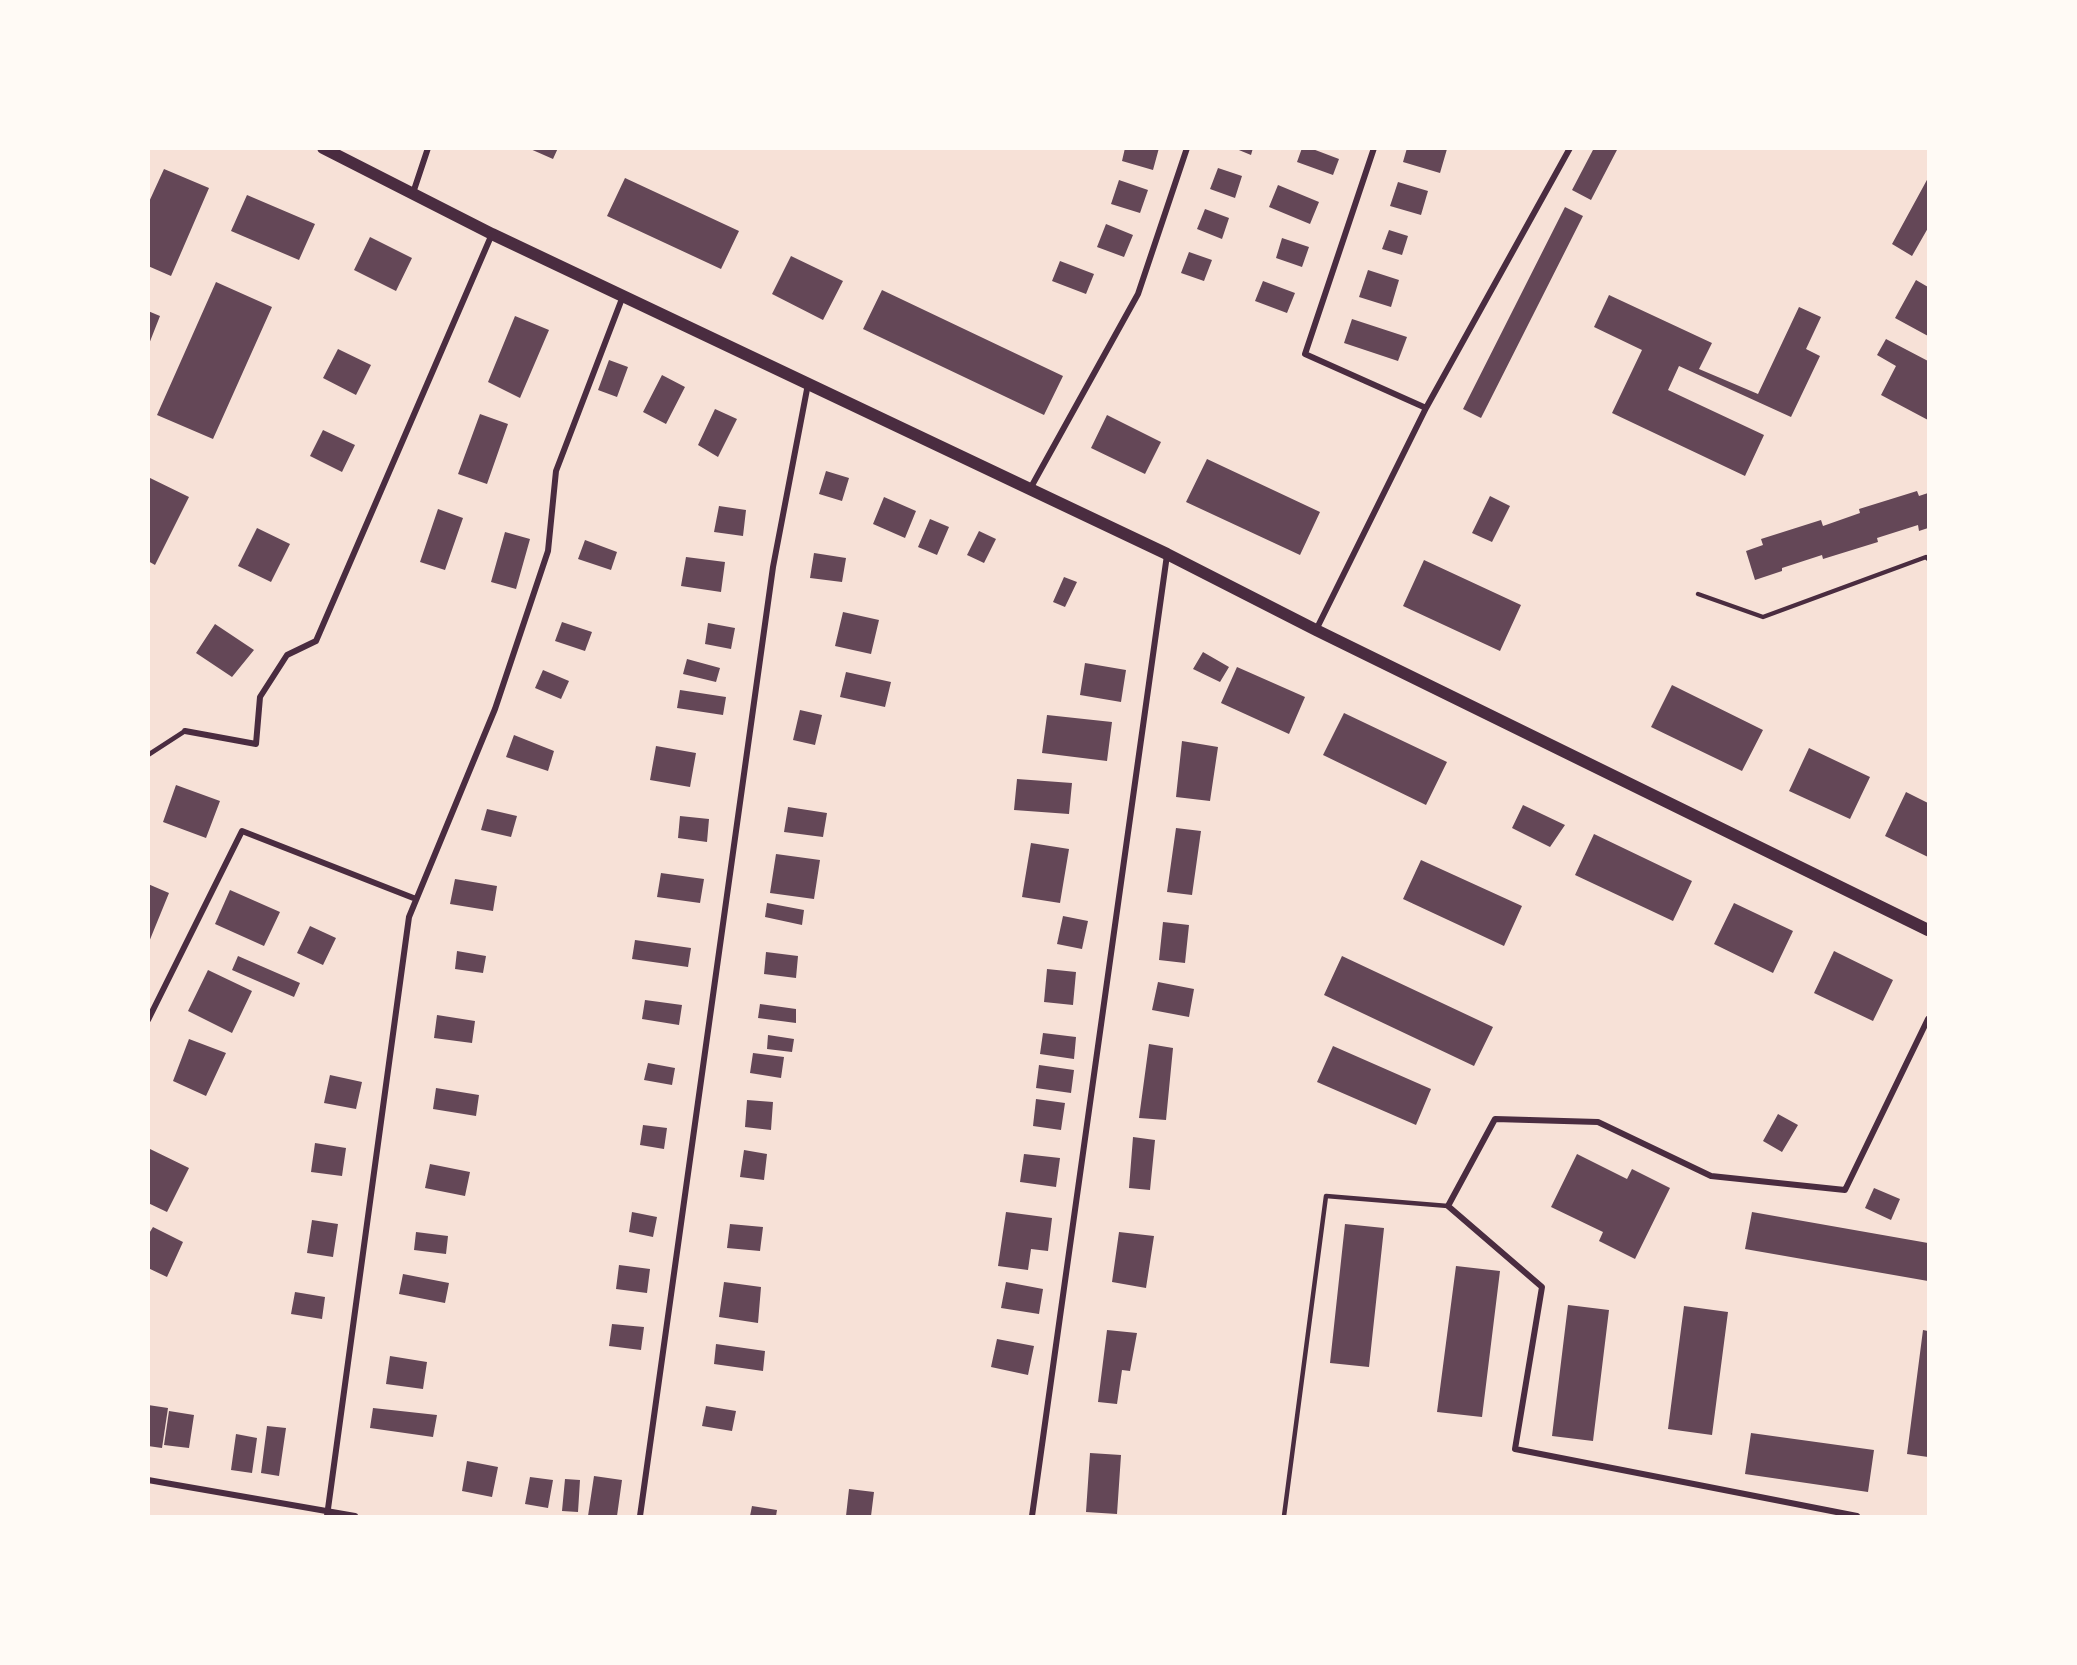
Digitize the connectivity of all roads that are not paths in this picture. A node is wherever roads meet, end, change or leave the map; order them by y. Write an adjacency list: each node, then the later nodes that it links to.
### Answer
1 (323, 148): 6 (main road)
2 (428, 148): 6 (street)
3 (1187, 148): 11 (street)
4 (1374, 148): 10 (street)
5 (1570, 148): 10 (street)
6 (413, 193): 7 (main road)
7 (492, 234): 8 (main road); 16 (street)
8 (624, 295): 9 (main road); 18 (street)
9 (808, 384): 11 (main road); 26 (street)
10 (1426, 408): 15 (street)
11 (1030, 489): 12 (main road)
12 (1167, 554): 15 (main road); 27 (street)
13 (1929, 559): 14 (lane)
14 (1698, 594)
15 (1316, 630): 19 (main road)
16 (185, 731): 17 (lane)
17 (148, 755)
18 (416, 899): 21 (street); 24 (street)
19 (1929, 930)
20 (1929, 1019): 22 (street)
21 (148, 1020)
22 (1448, 1206): 28 (lane); 29 (street)
23 (148, 1480): 24 (street)
24 (327, 1514): 25 (street)
25 (355, 1516)
26 (640, 1516)
27 (1032, 1516)
28 (1284, 1516)
29 (1857, 1516)

